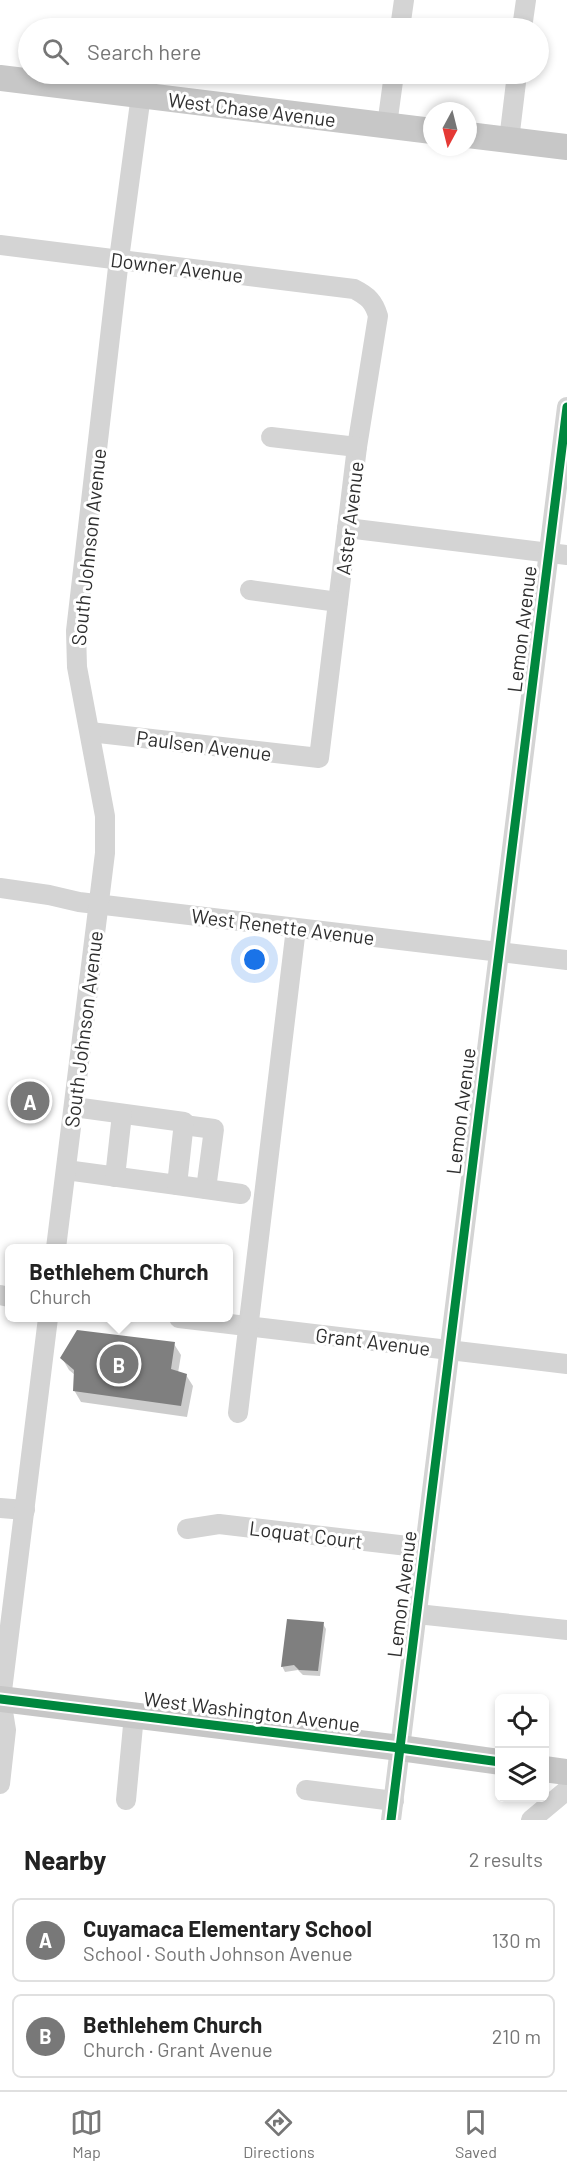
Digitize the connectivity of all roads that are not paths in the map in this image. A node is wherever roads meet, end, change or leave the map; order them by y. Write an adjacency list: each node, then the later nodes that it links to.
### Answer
1 (404, 0): 3 (street)
2 (526, 0): 4 (street)
3 (401, 18)
4 (523, 18)
5 (0, 78): 6 (main road, West Chase Avenue)
6 (18, 80)
7 (50, 84): 10 (main road, West Chase Avenue)
8 (393, 84): 11 (street)
9 (516, 84): 14 (street)
10 (141, 95): 11 (main road, West Chase Avenue); 17 (street, South Johnson Avenue)
11 (387, 125): 12 (main road, West Chase Avenue)
12 (423, 130)
13 (477, 136): 14 (main road)
14 (509, 140): 15 (main road)
15 (567, 147)
16 (0, 245): 17 (street, Downer Avenue)
17 (119, 259): 18 (street, Downer Avenue); 26 (street, South Johnson Avenue)
18 (354, 289): 21 (street, Aster Avenue)
19 (567, 407): 23 (street, Lemon Avenue)
20 (271, 437): 21 (street)
21 (357, 447): 22 (street, Aster Avenue)
22 (348, 528): 23 (street); 25 (street, Aster Avenue)
23 (558, 554): 31 (street, Lemon Avenue)
24 (250, 590): 25 (street)
25 (338, 602): 27 (street, Aster Avenue)
26 (90, 732): 27 (street, Paulsen Avenue); 29 (street, South Johnson Avenue)
27 (319, 758)
28 (0, 888): 29 (street, West Renette Avenue)
29 (99, 905): 30 (street, West Renette Avenue); 33 (street, South Johnson Avenue)
30 (296, 928): 31 (street, West Renette Avenue); 44 (street)
31 (498, 953): 32 (street, West Renette Avenue); 45 (street, Lemon Avenue)
32 (567, 960)
33 (74, 1107): 34 (street); 36 (street, South Johnson Avenue)
34 (122, 1114): 35 (street); 37 (street)
35 (184, 1125): 38 (street); 39 (street)
36 (66, 1170): 37 (street); 41 (street, South Johnson Avenue)
37 (114, 1177): 38 (street)
38 (177, 1185): 39 (street)
39 (206, 1189): 40 (street)
40 (241, 1194)
41 (57, 1244)
42 (47, 1322): 49 (street)
43 (218, 1322): 44 (street, Grant Avenue)
44 (249, 1326): 45 (street, Grant Avenue); 47 (street)
45 (449, 1350): 46 (street, Grant Avenue); 51 (street, Lemon Avenue)
46 (567, 1364)
47 (238, 1413)
48 (0, 1508): 49 (street)
49 (25, 1510): 54 (street)
50 (187, 1529): 51 (street, Loquat Court)
51 (425, 1548): 52 (street, Lemon Avenue)
52 (417, 1614): 53 (street); 56 (street, Lemon Avenue)
53 (567, 1630)
54 (1, 1699): 55 (main road, West Washington Avenue); 60 (street)
55 (134, 1715): 56 (main road, West Washington Avenue); 63 (street)
56 (400, 1748): 57 (main road, West Washington Avenue); 64 (street, Lemon Avenue)
57 (495, 1761)
58 (549, 1770): 59 (main road)
59 (567, 1773)
60 (0, 1784)
61 (306, 1790): 64 (street)
62 (567, 1790): 65 (street)
63 (126, 1800)
64 (393, 1811)
65 (531, 1820)

